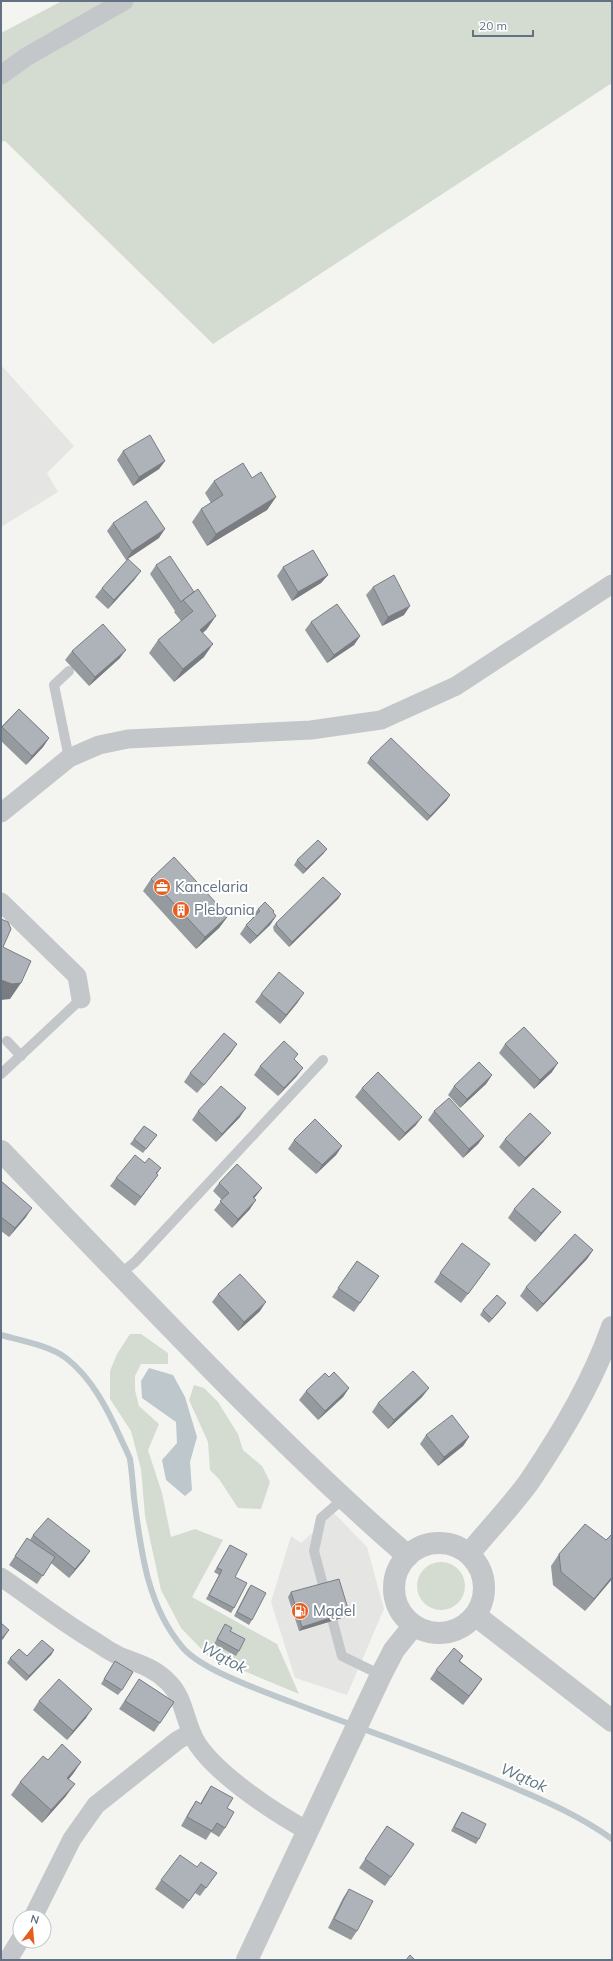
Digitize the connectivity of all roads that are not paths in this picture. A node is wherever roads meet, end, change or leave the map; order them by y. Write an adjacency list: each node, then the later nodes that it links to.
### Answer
1 (124, 1): 2 (street)
2 (1, 75)
3 (612, 584): 5 (street)
4 (69, 671): 5 (lane)
5 (69, 758): 6 (street)
6 (1, 813)
7 (1, 902): 8 (street)
8 (81, 999): 10 (lane)
9 (7, 1042): 10 (lane)
10 (21, 1056): 12 (lane)
11 (323, 1060): 14 (lane)
12 (1, 1074)
13 (1, 1151): 14 (street)
14 (119, 1275): 16 (street)
15 (612, 1327): 17 (street)
16 (343, 1499): 18 (street); 22 (lane)
17 (469, 1554): 18 (street); 20 (street)
18 (408, 1556): 21 (street)
19 (1, 1577): 24 (street)
20 (475, 1615): 21 (street); 23 (street)
21 (414, 1625): 22 (street)
22 (381, 1675): 25 (street)
23 (612, 1721)
24 (191, 1733): 25 (street); 26 (street)
25 (308, 1831): 29 (street)
26 (37, 1909)
27 (15, 1949): 28 (street)
28 (8, 1960)
29 (247, 1960)

